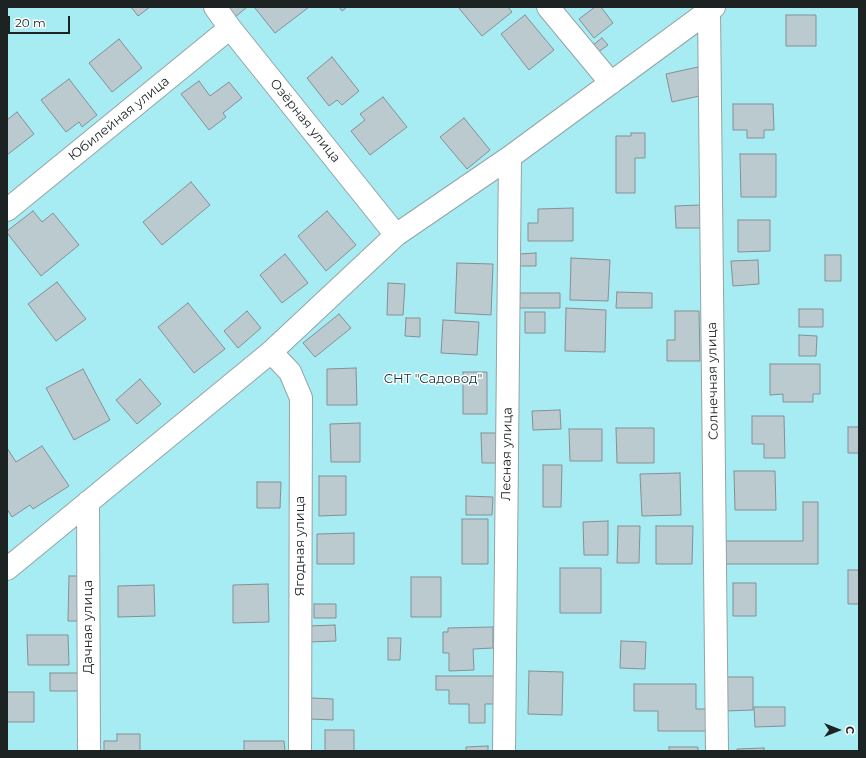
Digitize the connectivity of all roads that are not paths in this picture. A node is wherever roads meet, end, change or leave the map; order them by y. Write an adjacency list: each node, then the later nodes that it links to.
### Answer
1 (215, 7): 4 (street, Озёрная улица)
2 (548, 7): 5 (street)
3 (711, 9): 5 (street); 15 (street, Солнечная улица)
4 (230, 28): 7 (street, Юбилейная улица); 8 (street, Озёрная улица)
5 (611, 83): 6 (street)
6 (510, 157): 8 (street); 14 (street, Лесная улица)
7 (7, 210)
8 (396, 235): 9 (street)
9 (271, 352): 10 (street); 13 (street, Ягодная улица)
10 (88, 502): 11 (street); 12 (street, Дачная улица)
11 (7, 568)
12 (89, 751)
13 (300, 751)
14 (504, 751)
15 (716, 751)

